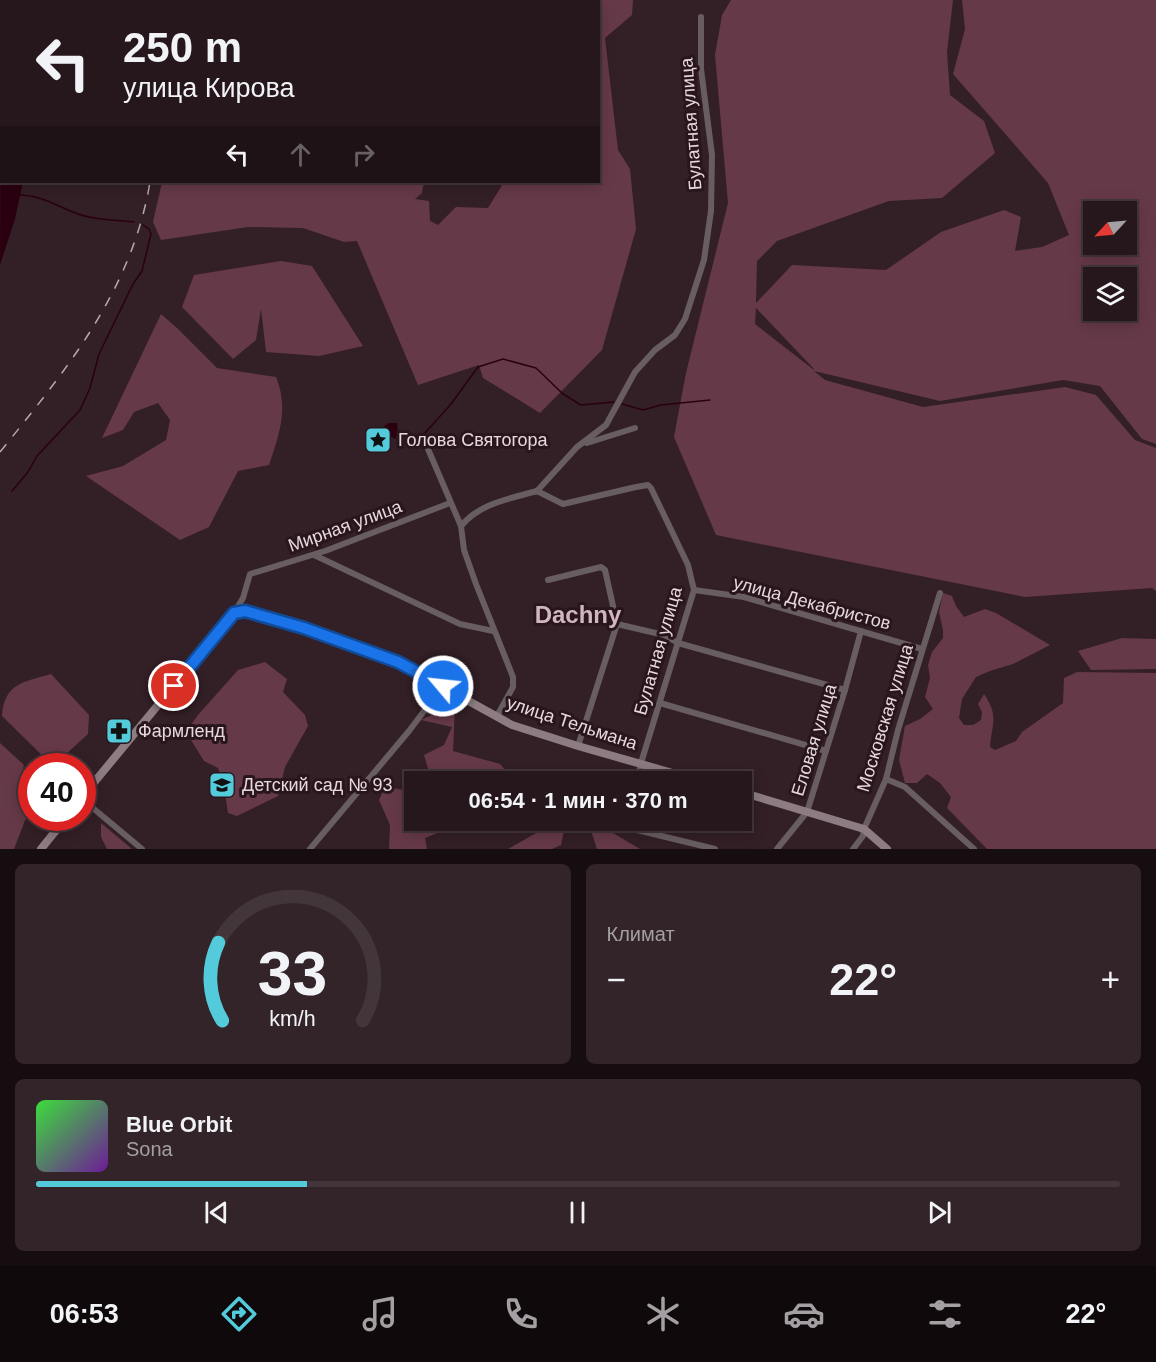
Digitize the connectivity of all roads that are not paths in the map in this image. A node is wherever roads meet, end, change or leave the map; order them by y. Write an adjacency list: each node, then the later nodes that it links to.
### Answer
1 (701, 17): 4 (street, Булатная улица)
2 (635, 428): 4 (street)
3 (425, 442): 6 (street)
4 (577, 447): 5 (street, Булатная улица)
5 (537, 491): 7 (street); 10 (street, Булатная улица)
6 (450, 502): 7 (street); 8 (street, Мирная улица)
7 (461, 526): 14 (street)
8 (313, 554): 12 (street, Мирная улица); 14 (street)
9 (548, 580): 13 (street)
10 (694, 590): 15 (street, улица Декабристов); 16 (street, Булатная улица)
11 (940, 592): 17 (street, Московская улица)
12 (234, 613): 18 (street, улица Тельмана); 28 (street)
13 (617, 624): 16 (street); 22 (street)
14 (493, 631): 21 (street)
15 (861, 631): 17 (street, улица Декабристов); 19 (street, Еловая улица)
16 (678, 643): 19 (street); 20 (street, Булатная улица)
17 (922, 649): 27 (street, Московская улица)
18 (443, 686): 21 (street, улица Тельмана); 37 (street)
19 (845, 690): 23 (street, Еловая улица)
20 (660, 703): 23 (street); 24 (street, Булатная улица)
21 (497, 716): 22 (street, улица Тельмана)
22 (578, 746): 24 (street, улица Тельмана)
23 (826, 752): 31 (street, Еловая улица)
24 (641, 763): 25 (street, Булатная улица); 26 (street, улица Тельмана)
25 (639, 771)
26 (668, 771)
27 (886, 779): 32 (street, Московская улица); 42 (street)
28 (96, 781)
29 (752, 795): 31 (street)
30 (96, 810): 36 (street)
31 (807, 812): 32 (street); 39 (street, Еловая улица)
32 (864, 829): 40 (street, Московская улица); 41 (street)
33 (55, 831): 35 (street)
34 (641, 831): 38 (street)
35 (40, 849)
36 (142, 849)
37 (310, 849)
38 (715, 849)
39 (777, 849)
40 (853, 849)
41 (887, 849)
42 (974, 849)

